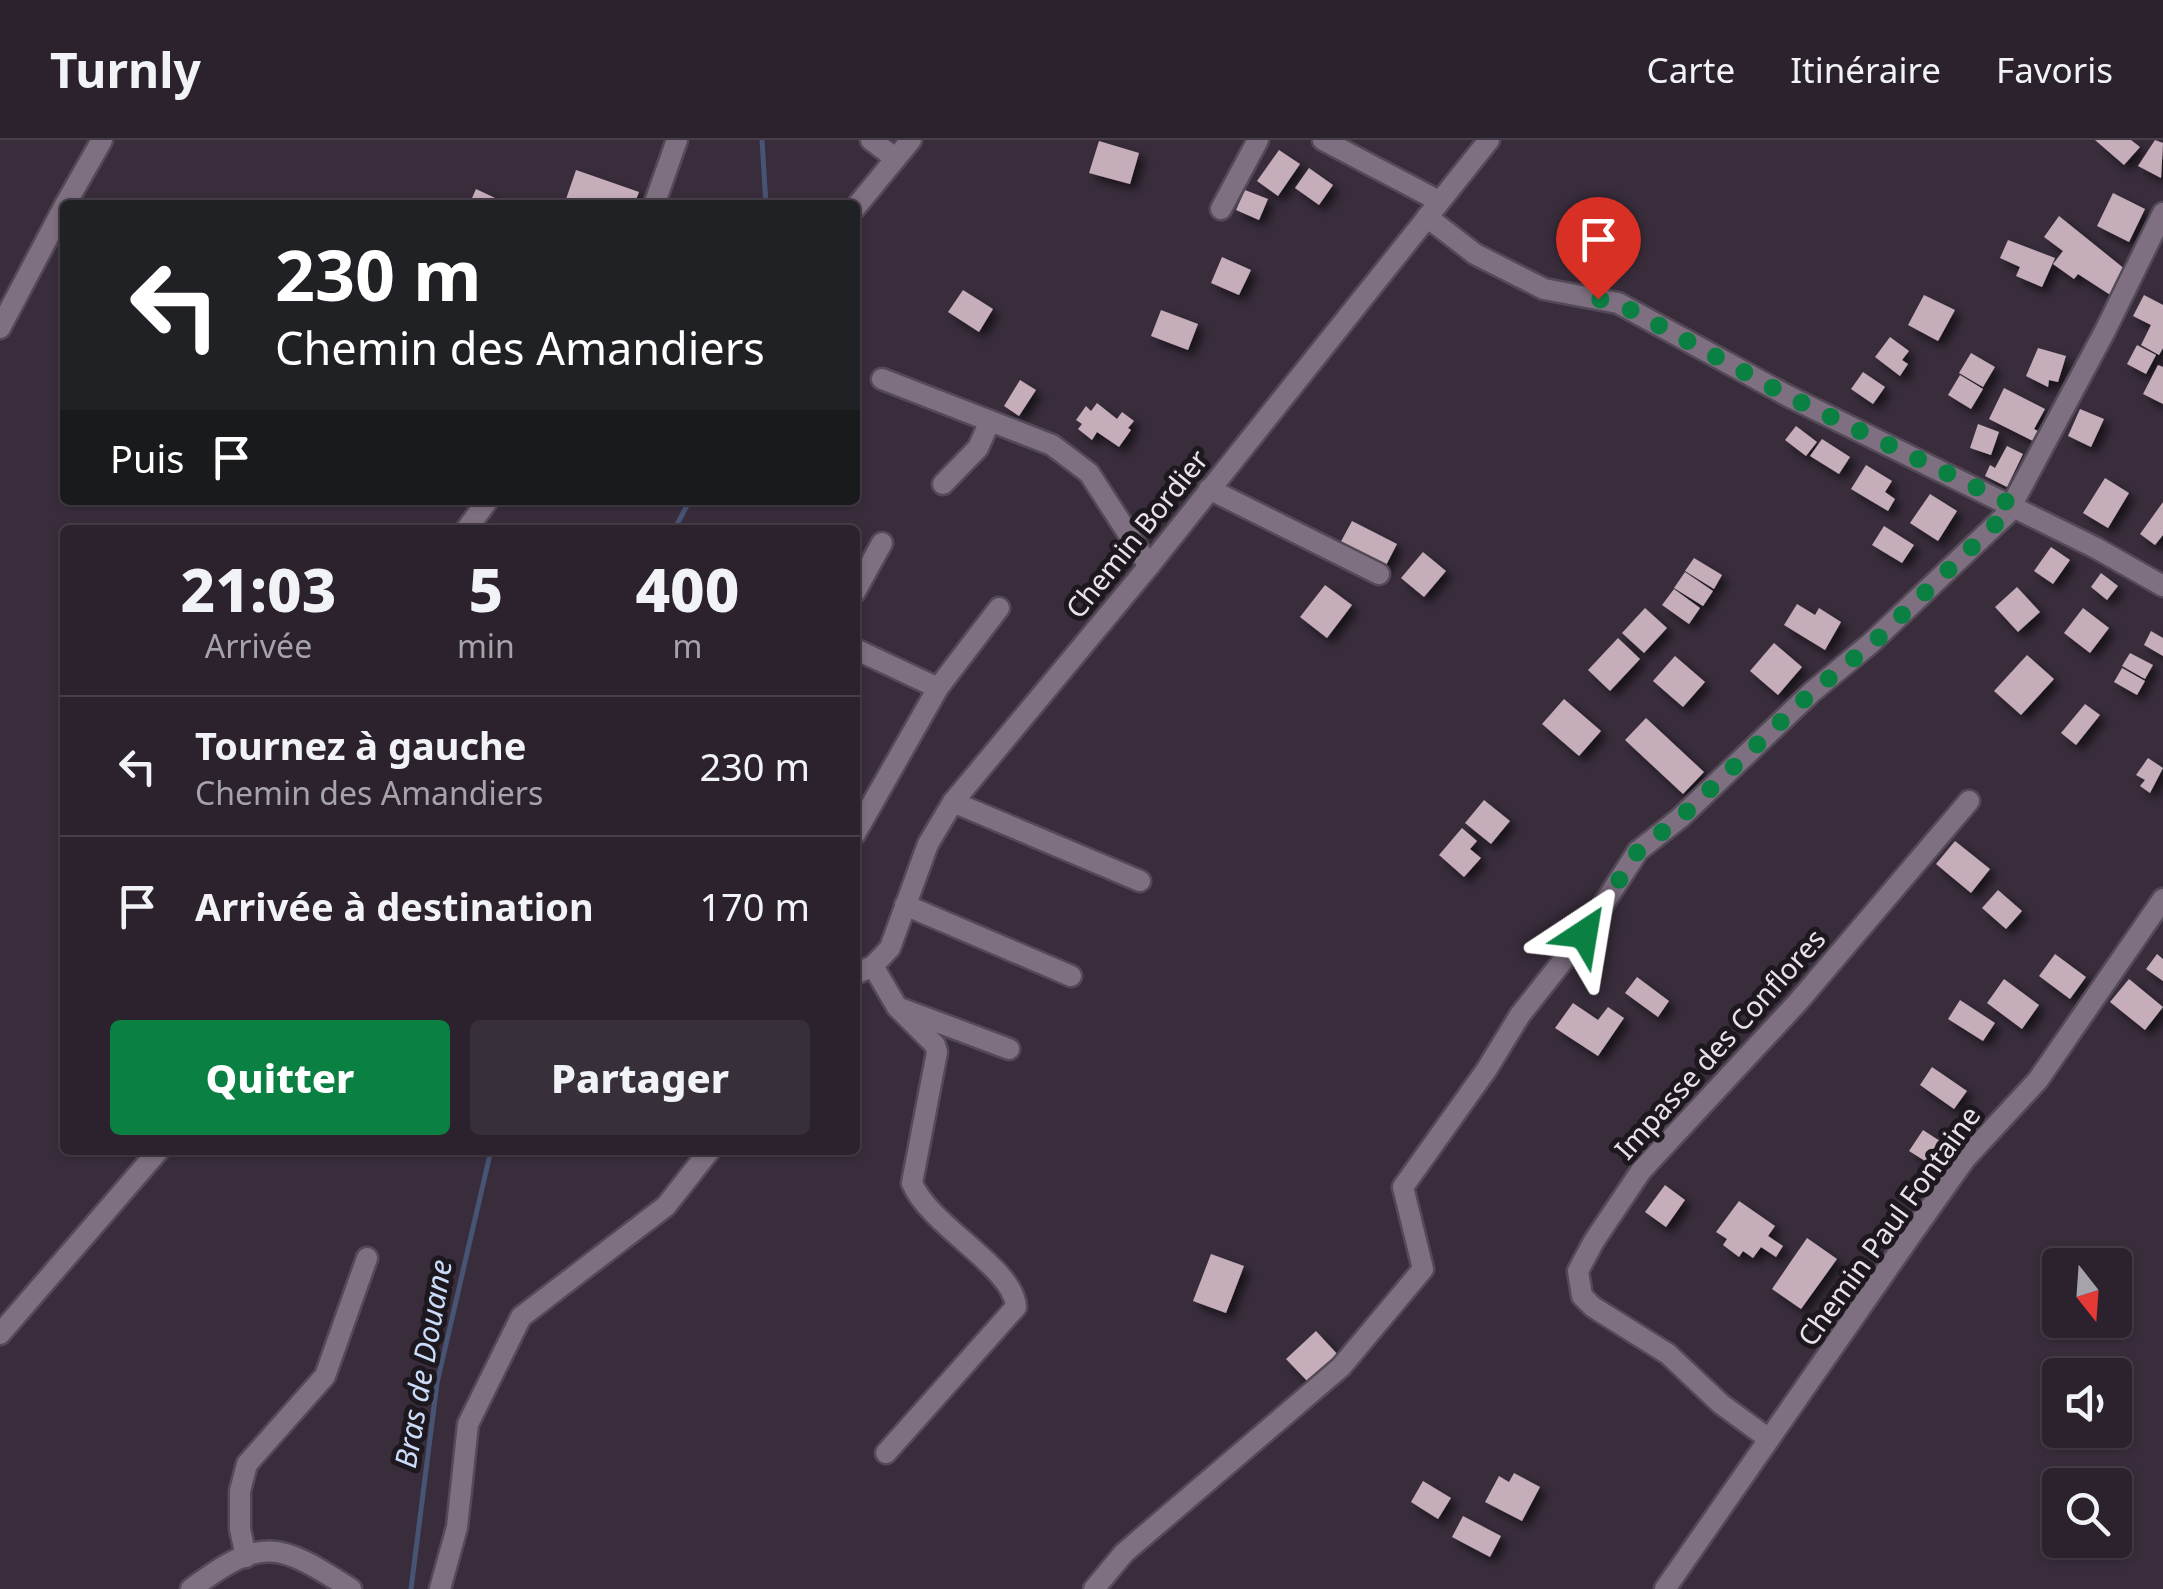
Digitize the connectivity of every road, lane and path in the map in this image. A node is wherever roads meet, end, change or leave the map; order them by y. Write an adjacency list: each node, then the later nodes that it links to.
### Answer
1 (102, 140): 9 (street)
2 (676, 140): 10 (street)
3 (871, 140): 8 (street)
4 (911, 140): 8 (street)
5 (1258, 140): 12 (street)
6 (1323, 140): 13 (street)
7 (1489, 140): 13 (street, Chemin Bordier)
8 (896, 158): 11 (street)
9 (68, 200)
10 (656, 200)
11 (860, 202)
12 (1221, 209)
13 (1433, 209): 20 (street, Chemin Bordier); 21 (street)
14 (2163, 213): 21 (street)
15 (60, 214): 16 (street)
16 (0, 328)
17 (882, 379): 18 (street)
18 (990, 421): 19 (street); 23 (street)
19 (942, 484)
20 (1209, 490): 23 (street, Chemin Bordier); 24 (street)
21 (2011, 504): 26 (street); 50 (street)
22 (882, 543): 25 (street)
23 (1148, 566): 31 (street, Chemin Bordier)
24 (1379, 574)
25 (860, 583)
26 (2163, 586)
27 (999, 608): 29 (street)
28 (860, 651): 29 (street)
29 (938, 688): 32 (street)
30 (1969, 801): 44 (street, Impasse des Conflores)
31 (953, 802): 33 (street); 35 (street, Chemin Bordier)
32 (860, 825)
33 (1140, 881)
34 (2163, 899): 44 (street, Chemin Paul Fontaine)
35 (905, 905): 36 (street, Chemin Bordier); 37 (street)
36 (864, 970): 38 (street)
37 (1072, 976)
38 (897, 1006): 39 (street); 45 (street)
39 (1009, 1049)
40 (156, 1155): 43 (street)
41 (706, 1155): 49 (street)
42 (368, 1258): 46 (street)
43 (0, 1334)
44 (1769, 1439): 51 (street, Chemin Paul Fontaine)
45 (886, 1454)
46 (246, 1557): 47 (street); 48 (street)
47 (190, 1589)
48 (351, 1589)
49 (440, 1589)
50 (1094, 1589)
51 (1665, 1589)

